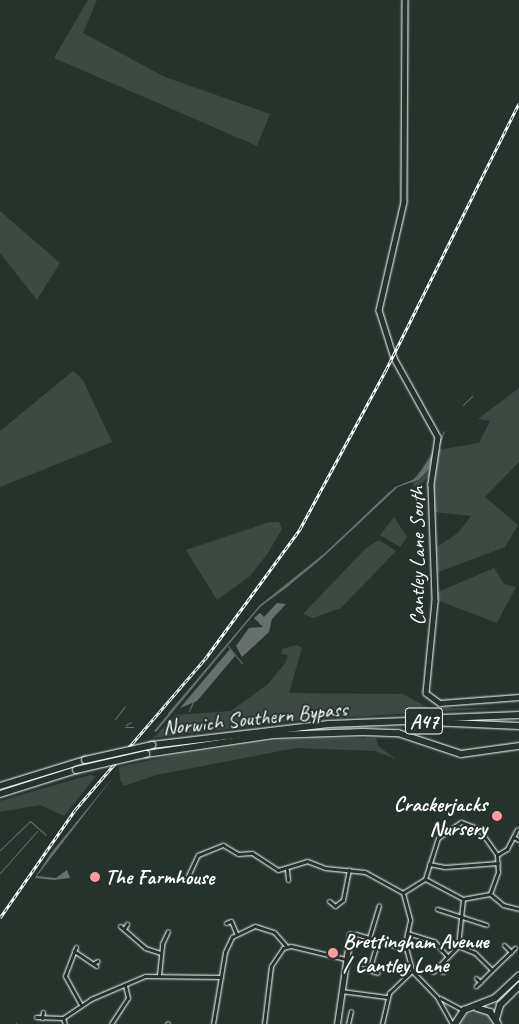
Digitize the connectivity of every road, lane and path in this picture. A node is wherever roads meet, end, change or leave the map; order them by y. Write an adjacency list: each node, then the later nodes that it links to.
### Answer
1 (405, 0): 2 (street, Cantley Lane South)
2 (519, 697)
3 (519, 715): 4 (highway, A47)
4 (329, 724): 5 (highway, Norwich Southern Bypass / A47); 7 (highway, Norwich Southern Bypass / A47, bridge)
5 (519, 726)
6 (519, 746): 8 (highway, A47, bridge)
7 (0, 786)
8 (0, 794)
9 (517, 829): 10 (street)
10 (513, 836): 11 (street); 12 (street)
11 (519, 840)
12 (497, 855): 13 (street); 14 (street)
13 (498, 863): 14 (street); 21 (street)
14 (429, 864): 19 (street)
15 (288, 870): 16 (street); 17 (street); 18 (street)
16 (349, 870): 20 (street); 23 (street)
17 (188, 876)
18 (291, 878)
19 (425, 879): 20 (street); 22 (street)
20 (403, 892): 33 (street)
21 (490, 894): 22 (street); 26 (street)
22 (463, 898): 27 (street)
23 (329, 901)
24 (379, 906): 38 (street)
25 (437, 909): 27 (street)
26 (519, 909)
27 (460, 916): 30 (street); 42 (street)
28 (226, 923): 32 (street)
29 (127, 924): 46 (street)
30 (487, 925)
31 (168, 931): 36 (street)
32 (236, 933): 41 (street); 60 (street)
33 (407, 933): 44 (street); 47 (street)
34 (350, 934): 48 (street)
35 (356, 934): 38 (street)
36 (166, 935): 37 (street); 46 (street)
37 (170, 938)
38 (369, 938): 39 (street)
39 (378, 940): 44 (street); 52 (street)
40 (504, 945): 45 (street)
41 (286, 946): 48 (street); 81 (street)
42 (458, 946): 47 (street); 53 (street)
43 (514, 948): 45 (street)
44 (406, 949): 54 (street)
45 (510, 952): 53 (street)
46 (160, 953): 58 (street)
47 (448, 957): 50 (street)
48 (345, 960): 66 (street)
49 (98, 961): 69 (street)
50 (438, 967): 55 (street); 56 (street)
51 (361, 968): 52 (street)
52 (369, 970): 57 (street)
53 (492, 970): 62 (street)
54 (412, 971): 67 (street); 68 (street)
55 (433, 972)
56 (443, 972)
57 (378, 973)
58 (159, 975): 60 (street); 63 (street)
59 (519, 976): 70 (highway)
60 (221, 977): 80 (street)
61 (476, 978): 62 (street)
62 (480, 982): 64 (street)
63 (125, 985): 69 (street); 79 (street)
64 (476, 986)
65 (519, 986): 77 (highway)
66 (341, 991): 67 (street); 82 (street)
67 (388, 997): 84 (street)
68 (437, 997): 71 (street); 85 (street)
69 (81, 1005): 76 (street)
70 (475, 1008): 71 (highway); 77 (highway)
71 (464, 1010): 85 (highway)
72 (350, 1011): 83 (street)
73 (43, 1012): 75 (street)
74 (36, 1017): 75 (street)
75 (42, 1018): 76 (street)
76 (63, 1018): 78 (street)
77 (498, 1022)
78 (66, 1024)
79 (112, 1024)
80 (213, 1024)
81 (264, 1024)
82 (337, 1024)
83 (348, 1024)
84 (382, 1024)
85 (453, 1024)

